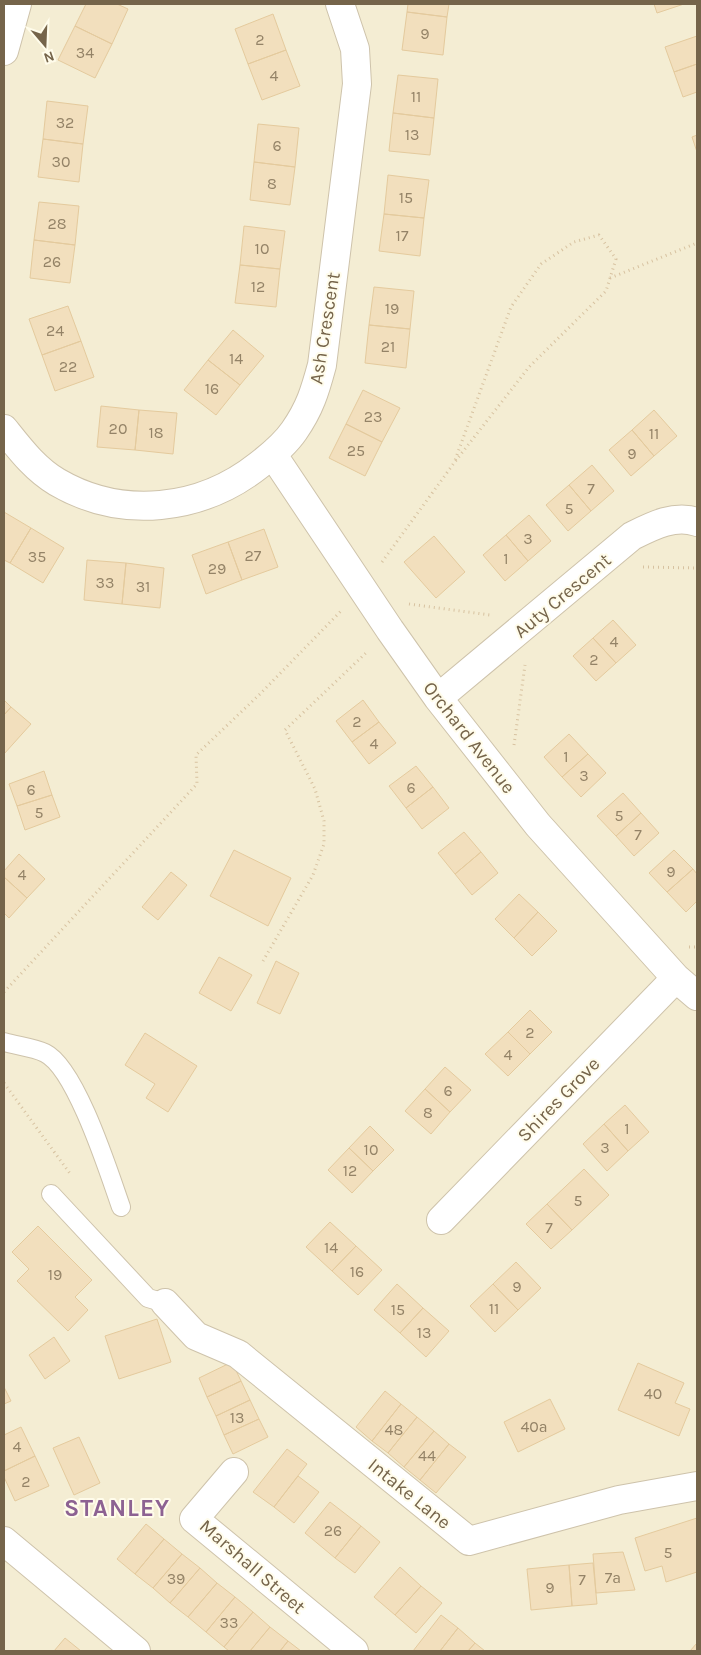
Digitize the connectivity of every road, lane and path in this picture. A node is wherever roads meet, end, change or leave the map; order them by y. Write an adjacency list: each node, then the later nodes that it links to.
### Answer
1 (17, 4): 3 (street)
2 (340, 4): 7 (street, Ash Crescent)
3 (4, 51)
4 (697, 243): 5 (path)
5 (610, 278): 8 (path); 8 (path)
6 (4, 429): 7 (street, Ash Crescent)
7 (272, 454): 10 (street, Orchard Avenue)
8 (454, 463): 10 (path)
9 (697, 522): 12 (street, Auty Crescent)
10 (362, 588): 11 (street, Orchard Avenue); 15 (path)
11 (390, 630): 12 (street, Orchard Avenue); 13 (path)
12 (438, 698): 14 (street, Orchard Avenue)
13 (263, 961)
14 (676, 978): 16 (street, Orchard Avenue); 20 (street, Shires Grove)
15 (4, 992)
16 (697, 996)
17 (4, 1042): 19 (lane)
18 (51, 1194): 21 (lane)
19 (121, 1207)
20 (441, 1220)
21 (166, 1303): 23 (street, Intake Lane)
22 (234, 1472): 26 (street, Marshall Street)
23 (697, 1486)
24 (4, 1541): 25 (street)
25 (136, 1651)
26 (354, 1651)

